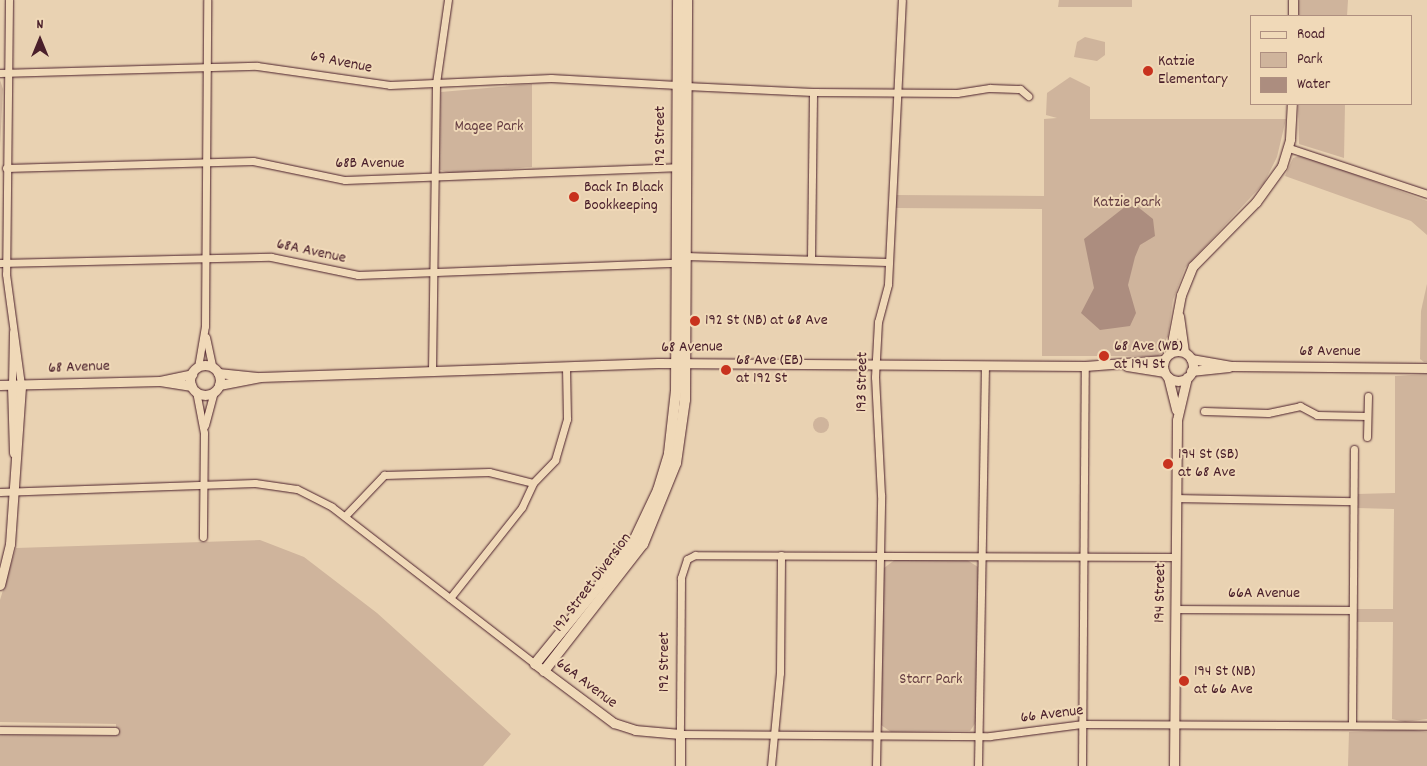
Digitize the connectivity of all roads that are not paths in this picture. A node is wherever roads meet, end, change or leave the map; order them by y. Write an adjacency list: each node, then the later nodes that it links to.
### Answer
1 (9, 0): 10 (street)
2 (207, 0): 9 (street)
3 (448, 0): 11 (street)
4 (680, 0): 12 (main road, 192 Street)
5 (686, 0): 12 (main road, 192 Street)
6 (902, 0): 14 (street, 193 Street)
7 (1293, 0): 8 (street)
8 (1293, 15)
9 (207, 66): 10 (street, 69 Avenue); 11 (street, 69 Avenue); 18 (street)
10 (3, 73): 20 (street)
11 (436, 83): 12 (street, 69 Avenue); 21 (street)
12 (681, 85): 13 (street, 69 Avenue); 19 (main road, 192 Street); 23 (main road, 192 Street)
13 (813, 92): 14 (street, 69 Avenue); 25 (street)
14 (900, 92): 15 (street, 69 Avenue); 26 (street, 193 Street)
15 (1028, 96)
16 (1292, 105): 17 (street)
17 (1289, 148): 22 (street); 30 (street)
18 (205, 162): 20 (street, 68B Avenue); 21 (street, 68B Avenue); 24 (street)
19 (676, 167): 21 (street, 68B Avenue); 28 (main road, 192 Street)
20 (6, 168): 27 (street)
21 (433, 178): 29 (street)
22 (1427, 194)
23 (685, 256): 25 (street); 34 (main road, 192 Street)
24 (206, 257): 27 (street, 68A Avenue); 29 (street, 68A Avenue); 31 (street)
25 (811, 258): 26 (street)
26 (888, 262): 35 (street, 193 Street)
27 (3, 263): 49 (street)
28 (676, 263): 29 (street, 68A Avenue); 34 (main road, 192 Street)
29 (432, 270): 44 (street)
30 (1178, 305): 32 (street); 33 (street)
31 (205, 326): 42 (street); 43 (street)
32 (1167, 356): 33 (street, 68 Avenue); 39 (street, 68 Avenue); 45 (street, 194 Street)
33 (1188, 356): 40 (street, 68 Avenue); 46 (street, 194 Street)
34 (681, 362): 35 (street, 68 Avenue); 37 (street, 68 Avenue); 77 (main road, 192 Street Diversion); 78 (main road, 192 Street Diversion)
35 (876, 364): 36 (street, 68 Avenue); 69 (street, 193 Street)
36 (985, 364): 38 (street, 68 Avenue); 70 (street)
37 (566, 366): 44 (street, 68 Avenue); 60 (street)
38 (1085, 366): 39 (street, 68 Avenue); 71 (street)
39 (1124, 366): 45 (street, 68 Avenue)
40 (1232, 366): 41 (street, 68 Avenue); 46 (street, 68 Avenue)
41 (1427, 368)
42 (195, 370): 43 (street, 68 Avenue); 48 (street, 68 Avenue); 52 (street)
43 (215, 370): 47 (street, 68 Avenue); 51 (street)
44 (432, 371): 47 (street, 68 Avenue)
45 (1166, 374): 46 (street, 68 Avenue); 56 (street, 194 Street)
46 (1189, 374): 56 (street, 194 Street)
47 (260, 377): 51 (street, 68 Avenue)
48 (160, 381): 49 (street, 68 Avenue); 52 (street, 68 Avenue)
49 (17, 385): 50 (street, 68 Avenue); 62 (street)
50 (0, 386)
51 (217, 388): 52 (street, 68 Avenue); 57 (street)
52 (194, 389): 57 (street)
53 (1368, 396): 55 (street)
54 (1204, 411): 55 (street)
55 (1367, 416): 58 (street)
56 (1177, 420): 64 (street, 194 Street)
57 (204, 432): 61 (street)
58 (1367, 437)
59 (1354, 449): 65 (street)
60 (533, 483): 66 (street); 74 (street)
61 (203, 485): 62 (street); 66 (street); 67 (street)
62 (13, 491): 63 (street); 73 (street)
63 (0, 492)
64 (1177, 498): 65 (street); 72 (street, 194 Street)
65 (1353, 501): 76 (street)
66 (345, 516): 74 (street)
67 (203, 537)
68 (781, 555): 69 (street); 85 (street, 192 Street); 86 (street)
69 (880, 556): 70 (street); 87 (street, 193 Street)
70 (982, 556): 71 (street); 88 (street)
71 (1083, 557): 72 (street); 79 (street)
72 (1176, 558): 75 (street, 194 Street)
73 (0, 585)
74 (450, 598): 77 (street)
75 (1176, 609): 76 (street, 66A Avenue); 82 (street, 194 Street)
76 (1352, 610): 80 (street)
77 (535, 664): 78 (street, 66A Avenue)
78 (544, 671): 85 (street, 66A Avenue)
79 (1083, 724): 82 (street, 66 Avenue); 88 (street, 66 Avenue); 93 (street)
80 (1352, 725): 81 (street, 66 Avenue); 82 (street, 66 Avenue)
81 (1427, 726)
82 (1174, 727): 94 (street, 194 Street)
83 (0, 730): 84 (street)
84 (115, 731)
85 (680, 734): 86 (street, 66 Avenue); 89 (street, 192 Street)
86 (772, 735): 87 (street, 66 Avenue); 90 (street)
87 (876, 735): 88 (street, 66 Avenue); 91 (street, 193 Street)
88 (979, 736): 92 (street)
89 (680, 766)
90 (772, 766)
91 (876, 766)
92 (978, 766)
93 (1082, 766)
94 (1174, 766)

